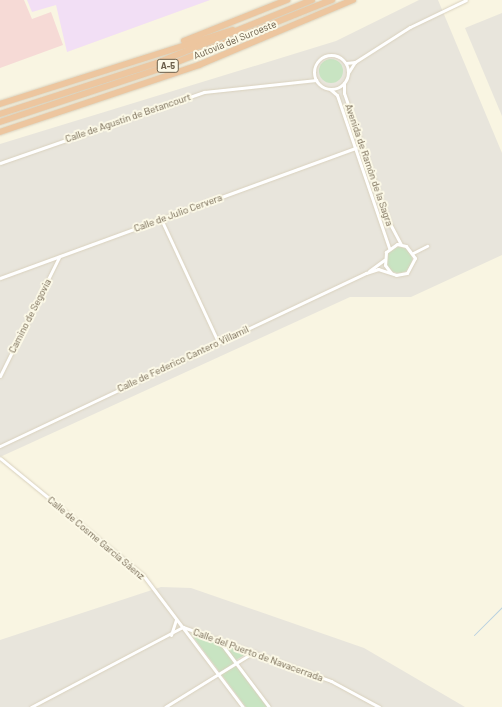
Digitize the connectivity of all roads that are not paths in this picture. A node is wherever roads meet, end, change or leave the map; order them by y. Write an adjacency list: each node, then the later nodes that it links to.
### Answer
1 (287, 0): 7 (highway)
2 (305, 0): 7 (highway)
3 (312, 0): 17 (highway, Autovía del Suroeste / A-5)
4 (332, 0): 18 (highway, Autovía del Suroeste / A-5)
5 (353, 0): 19 (highway)
6 (466, 0): 8 (street)
7 (134, 61): 16 (highway)
8 (355, 62): 9 (street); 11 (street)
9 (346, 63): 10 (street); 11 (street)
10 (314, 70): 12 (street); 13 (street)
11 (348, 74): 14 (street)
12 (307, 80): 13 (street, Calle de Agustín de Betancourt); 21 (street, Calle de Agustín de Betancourt)
13 (316, 80): 15 (street)
14 (344, 83): 15 (street); 23 (street, Avenida de Ramón de la Sagra)
15 (330, 89): 20 (street, Avenida de Ramón de la Sagra)
16 (0, 104)
17 (0, 114)
18 (0, 122)
19 (0, 132)
20 (356, 148): 22 (street, Calle de Julio Cervera); 25 (street, Avenida de Ramón de la Sagra)
21 (0, 163)
22 (160, 220): 27 (street, Calle de Julio Cervera); 32 (street)
23 (401, 244): 25 (street); 26 (street)
24 (428, 246): 26 (street)
25 (389, 248): 28 (street)
26 (413, 253): 30 (street)
27 (60, 257): 31 (street, Calle de Julio Cervera); 33 (street, Camino de Segovia)
28 (384, 260): 29 (street, Calle de Federico Cantero Villamil); 30 (street)
29 (366, 273): 30 (street, Calle de Federico Cantero Villamil); 32 (street, Calle de Federico Cantero Villamil)
30 (391, 273)
31 (0, 278)
32 (218, 342): 34 (street, Calle de Federico Cantero Villamil)
33 (0, 376)
34 (0, 446)
35 (0, 458): 36 (street, Calle de Cosme García Sáenz)
36 (176, 619): 37 (street, Calle de Cosme García Sáenz); 38 (street)
37 (183, 627): 38 (street, Calle del Puerto de Navacerrada); 39 (street, Calle del Puerto de Navacerrada); 42 (street, Calle de Cosme García Sáenz)
38 (170, 636): 43 (street, Calle del Puerto de Navacerrada)
39 (217, 638): 40 (street, Calle del Puerto de Navacerrada); 41 (street)
40 (254, 652): 41 (street); 47 (street, Calle del Puerto de Navacerrada)
41 (236, 664): 42 (street); 46 (street)
42 (219, 675): 44 (street); 45 (street, Calle de Cosme García Sáenz)
43 (30, 707)
44 (165, 707)
45 (243, 707)
46 (269, 707)
47 (379, 707)

